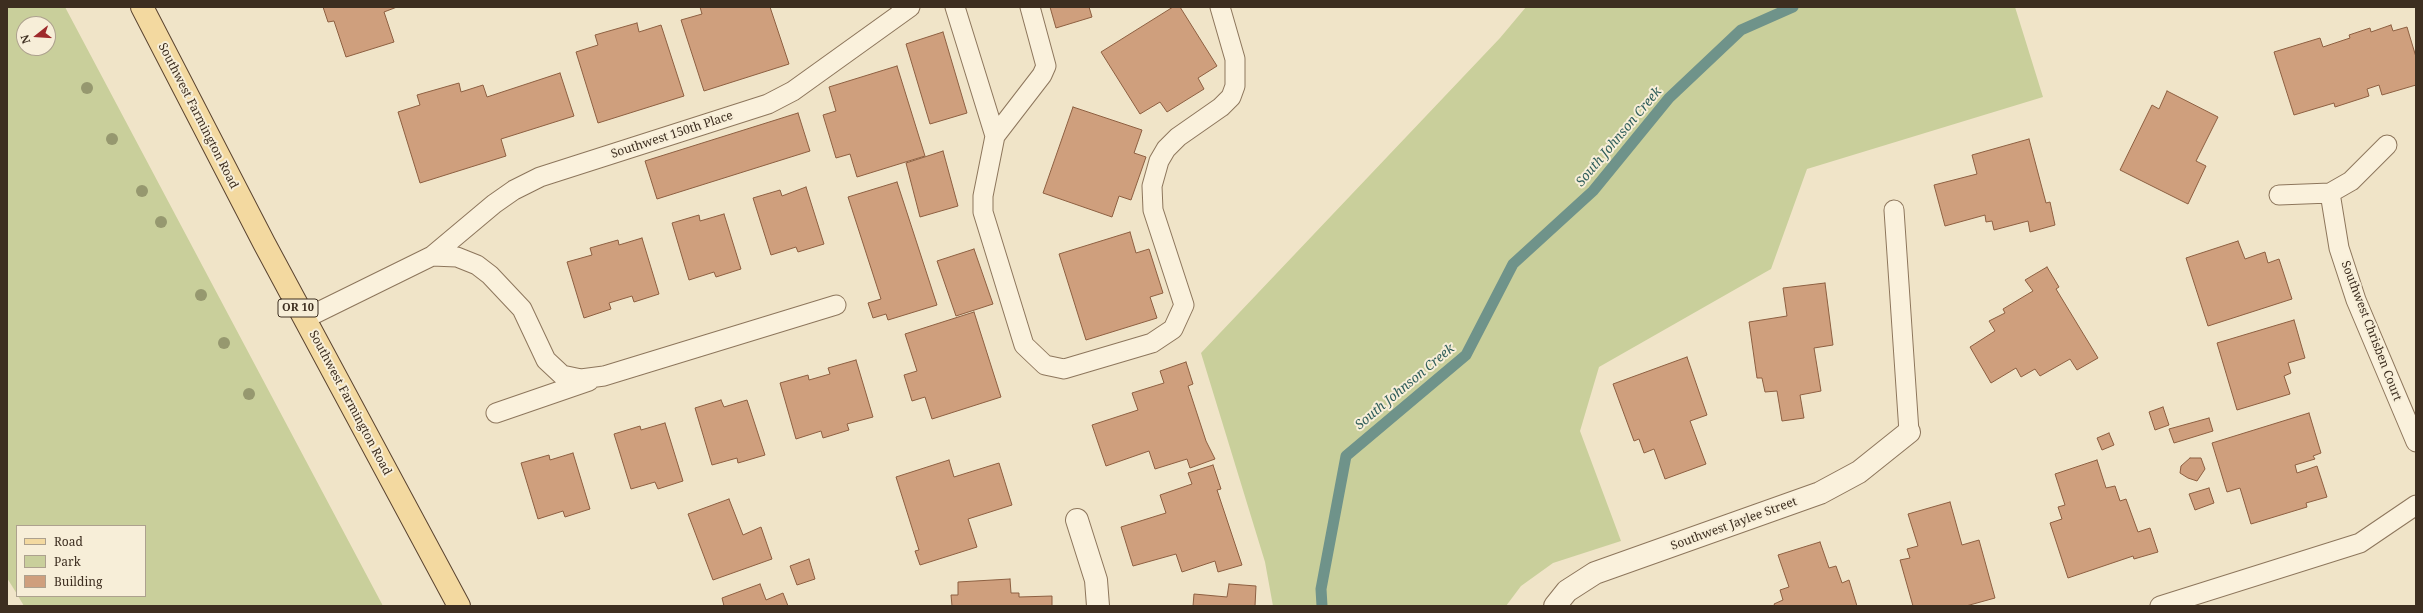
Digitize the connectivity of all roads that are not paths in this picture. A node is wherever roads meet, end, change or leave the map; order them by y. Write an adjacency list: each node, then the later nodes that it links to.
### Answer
1 (142, 7): 13 (main road, Southwest Farmington Road / OR 10)
2 (910, 7): 11 (lane, Southwest 150th Place)
3 (955, 7): 6 (lane)
4 (1030, 7): 6 (lane)
5 (1220, 7): 6 (lane)
6 (995, 136)
7 (2387, 145): 8 (lane)
8 (2330, 193): 9 (lane); 17 (lane, Southwest Chrisben Court)
9 (2279, 195)
10 (1894, 210): 16 (lane)
11 (432, 256): 13 (lane, Southwest 150th Place); 14 (lane, Southwest 150th Place)
12 (836, 305): 14 (lane, Southwest 150th Place)
13 (304, 319): 20 (main road, Southwest Farmington Road / OR 10)
14 (604, 376): 15 (lane, Southwest 150th Place)
15 (496, 413)
16 (1909, 432): 22 (street, Southwest Jaylee Street)
17 (2416, 442)
18 (2416, 505): 23 (lane)
19 (1077, 520): 21 (street)
20 (459, 606)
21 (1098, 606)
22 (1555, 606)
23 (2160, 606)

